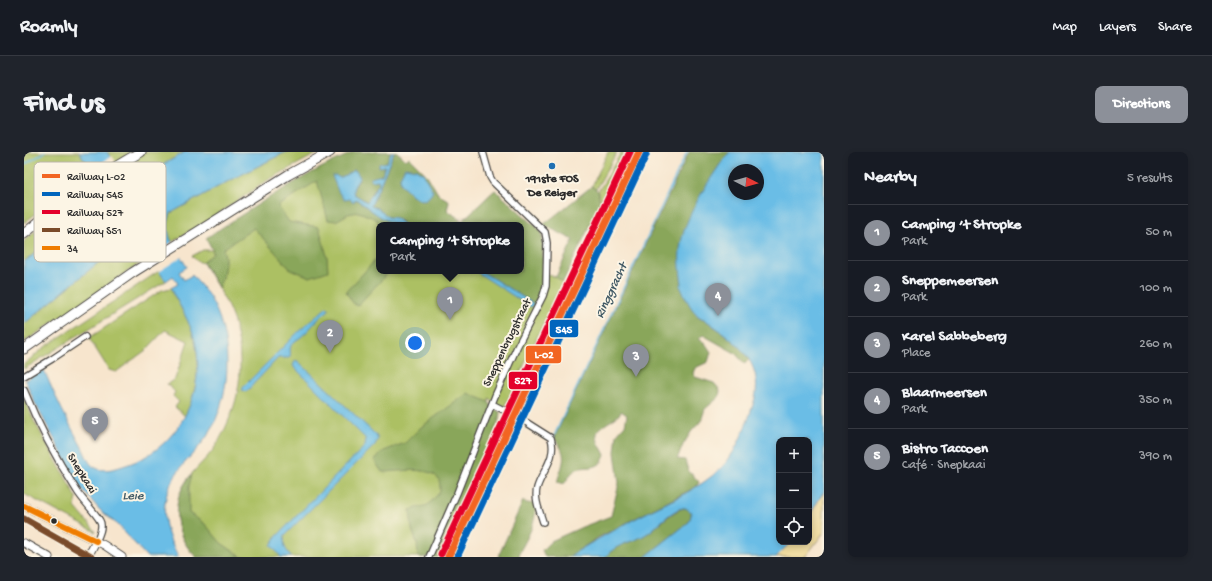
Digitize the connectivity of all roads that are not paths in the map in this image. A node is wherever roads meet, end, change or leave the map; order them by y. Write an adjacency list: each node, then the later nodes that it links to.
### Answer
1 (330, 152): 7 (highway)
2 (483, 152): 14 (street, Sneppenbrugstraat)
3 (137, 154): 4 (highway)
4 (125, 162)
5 (34, 226): 6 (highway)
6 (24, 234)
7 (166, 252)
8 (149, 262): 10 (highway)
9 (85, 337): 11 (street)
10 (24, 349)
11 (24, 376)
12 (24, 390): 13 (street, Snepkaai)
13 (25, 398): 17 (street, Snepkaai)
14 (492, 404): 16 (street); 22 (street, Sneppenbrugstraat)
15 (24, 506): 17 (street)
16 (543, 522)
17 (96, 541): 20 (street); 21 (street)
18 (24, 543): 19 (street)
19 (49, 557)
20 (82, 557)
21 (122, 557)
22 (429, 557)

